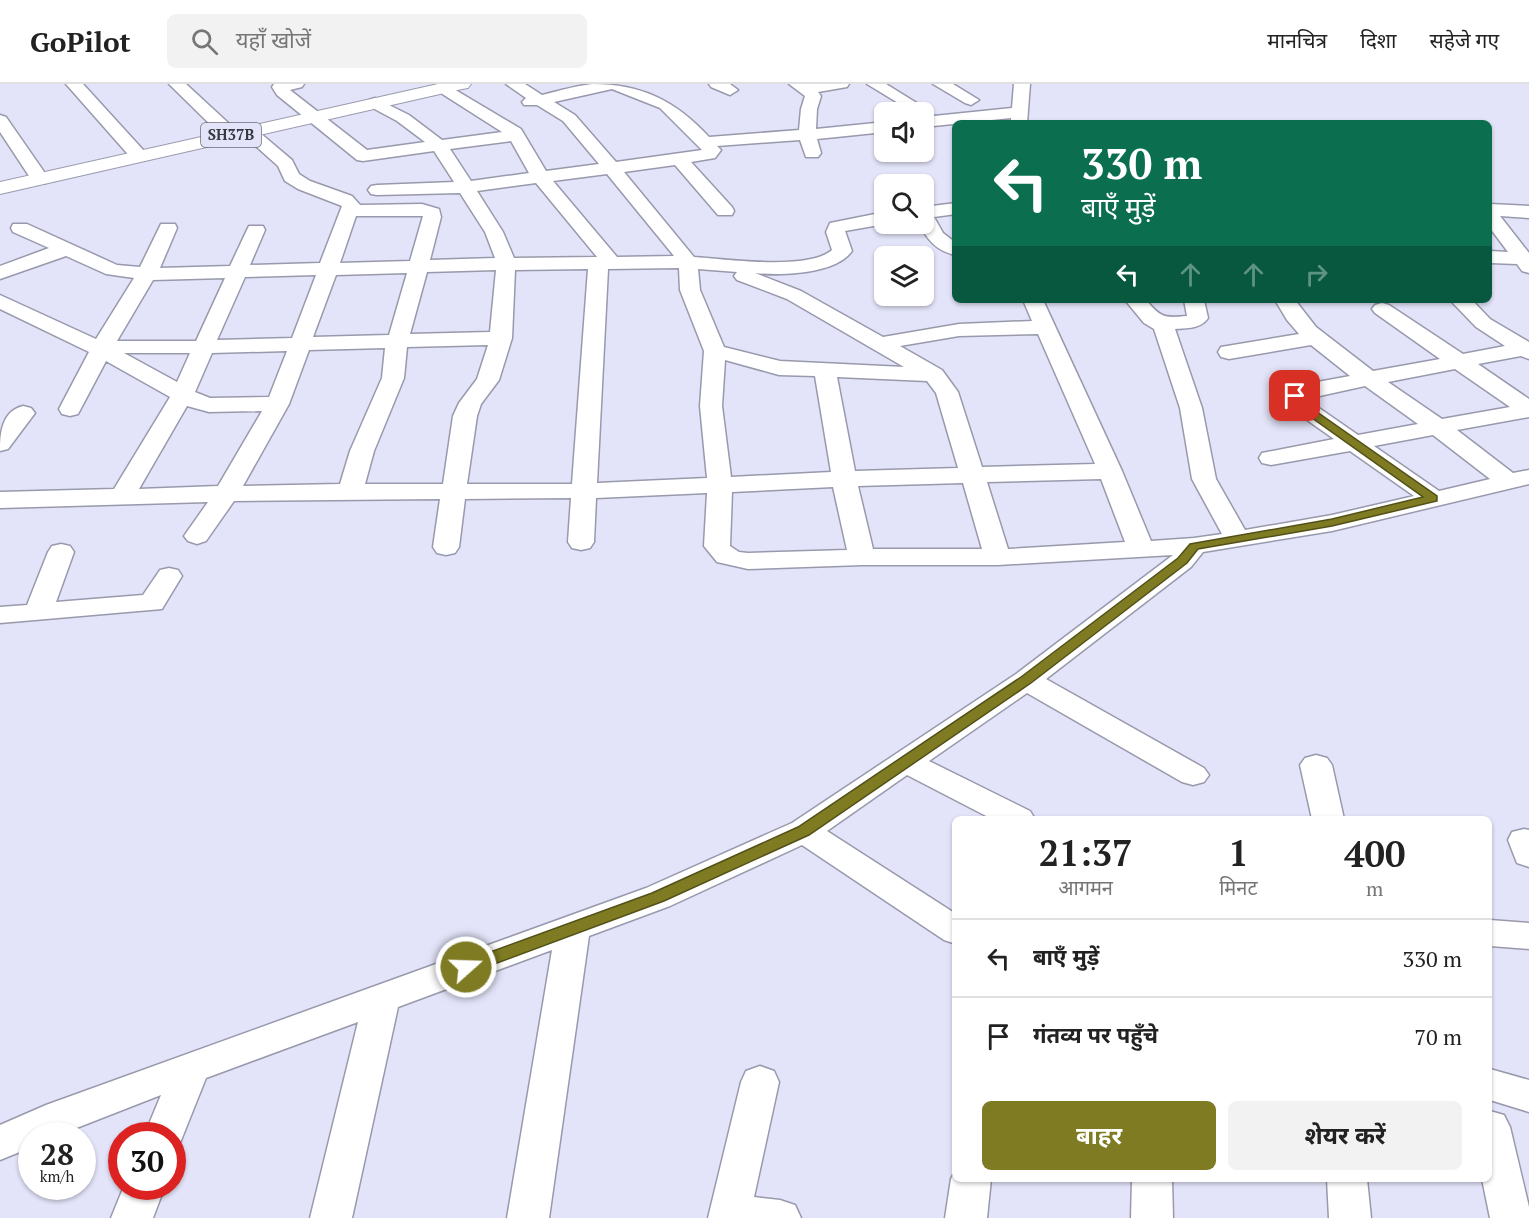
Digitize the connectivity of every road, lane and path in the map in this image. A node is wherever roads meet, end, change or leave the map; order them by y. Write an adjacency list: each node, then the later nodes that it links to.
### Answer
1 (74, 84): 29 (street)
2 (177, 84): 23 (street)
3 (462, 84): 12 (main road, SH37B)
4 (514, 84): 13 (street)
5 (613, 84): 13 (street); 26 (street)
6 (841, 84): 11 (street)
7 (875, 84): 16 (street)
8 (941, 84): 14 (street)
9 (1022, 84): 20 (street)
10 (285, 85): 18 (street)
11 (802, 86): 25 (street)
12 (441, 88): 15 (main road, SH37B); 17 (street)
13 (540, 100): 17 (street); 31 (street)
14 (971, 100)
15 (375, 102): 18 (main road, SH37B); 27 (street)
16 (901, 102)
17 (483, 114): 24 (street)
18 (315, 116): 23 (main road, SH37B); 27 (street)
19 (934, 116): 20 (street)
20 (1020, 117)
21 (0, 120): 33 (street)
22 (874, 130): 25 (street)
23 (239, 133): 29 (main road, SH37B); 39 (street)
24 (517, 135): 27 (street); 32 (street)
25 (808, 135): 26 (street); 28 (street)
26 (705, 142): 30 (street)
27 (438, 146): 34 (street)
28 (813, 154)
29 (139, 156): 33 (main road, SH37B)
30 (681, 159): 31 (street); 40 (street)
31 (612, 167): 32 (street); 55 (street)
32 (541, 177): 34 (street); 56 (street)
33 (40, 179): 35 (main road, SH37B)
34 (465, 187): 36 (street); 57 (street)
35 (0, 188)
36 (377, 190)
37 (952, 210): 42 (street)
38 (1492, 210): 41 (street)
39 (350, 211): 59 (street); 60 (street)
40 (725, 211)
41 (1529, 212)
42 (934, 217)
43 (1492, 218): 54 (street)
44 (874, 220): 58 (street)
45 (934, 222): 48 (street)
46 (20, 228): 52 (street)
47 (168, 228): 63 (street)
48 (952, 229)
49 (256, 230): 61 (street)
50 (934, 232): 51 (street)
51 (952, 248)
52 (66, 249): 62 (street); 63 (street)
53 (1492, 257): 54 (street)
54 (1527, 261)
55 (688, 262): 56 (street); 58 (street); 83 (street)
56 (605, 263): 57 (street); 103 (street)
57 (506, 264): 59 (street); 75 (street)
58 (720, 264): 78 (street)
59 (417, 267): 60 (street); 77 (street)
60 (329, 269): 61 (street); 79 (street)
61 (237, 270): 63 (street); 80 (street)
62 (0, 273)
63 (147, 274): 81 (street)
64 (0, 301): 71 (street)
65 (1035, 303): 74 (street)
66 (1138, 303): 73 (street)
67 (1195, 303): 73 (street)
68 (1287, 303): 76 (street)
69 (1463, 303): 82 (street)
70 (1382, 309): 85 (street)
71 (33, 317): 72 (street); 81 (street)
72 (0, 325)
73 (1165, 326): 111 (street)
74 (1045, 327): 78 (street); 98 (street)
75 (501, 338): 77 (street); 105 (street)
76 (1315, 338): 84 (street); 88 (street)
77 (398, 341): 79 (street); 104 (street)
78 (877, 344): 87 (street)
79 (302, 345): 80 (street); 90 (street)
80 (202, 347): 81 (street); 89 (street)
81 (101, 348): 89 (street); 91 (street)
82 (1527, 350): 85 (street)
83 (715, 351): 86 (street); 102 (street)
84 (1229, 352)
85 (1457, 362): 88 (street); 92 (street)
86 (825, 371): 87 (street); 100 (street)
87 (934, 375): 99 (street)
88 (1371, 378): 94 (street); 95 (street)
89 (182, 395): 90 (street); 107 (street)
90 (278, 404): 106 (street)
91 (69, 409)
92 (1529, 410): 94 (street)
93 (23, 413): 96 (street)
94 (1439, 428): 95 (street); 101 (street)
95 (1354, 442): 97 (street); 108 (street)
96 (0, 444)
97 (1271, 458)
98 (1110, 471): 99 (street); 115 (street)
99 (974, 475): 100 (street); 118 (street)
100 (844, 479): 102 (street); 117 (street)
101 (1519, 479): 108 (street)
102 (720, 485): 103 (street); 117 (street)
103 (583, 491): 105 (street); 112 (street)
104 (350, 492): 105 (street); 106 (street)
105 (454, 492): 114 (street)
106 (226, 494): 107 (street); 110 (street)
107 (122, 497): 109 (street)
108 (1433, 498): 111 (street)
109 (0, 501)
110 (197, 536)
111 (1237, 538): 113 (street)
112 (581, 542)
113 (1194, 546): 115 (street); 122 (street)
114 (446, 547)
115 (1141, 549): 118 (street)
116 (60, 552): 120 (street)
117 (862, 557): 118 (street)
118 (998, 557)
119 (169, 576): 120 (street)
120 (38, 613): 121 (street)
121 (0, 615)
122 (1026, 680): 123 (street); 125 (street)
123 (906, 762): 126 (street); 128 (street)
124 (1316, 765): 127 (street)
125 (1193, 775)
126 (1013, 816)
127 (1327, 816)
128 (804, 831): 129 (street); 130 (street)
129 (573, 928): 133 (street); 148 (street)
130 (952, 928)
131 (1492, 933): 132 (street)
132 (1529, 936)
133 (382, 998): 134 (street); 147 (street)
134 (191, 1068): 138 (street); 140 (street)
135 (760, 1082): 145 (street)
136 (1492, 1087): 137 (street)
137 (1529, 1096)
138 (170, 1122)
139 (1492, 1136): 153 (street)
140 (0, 1143)
141 (971, 1182): 150 (street)
142 (1152, 1182): 151 (street)
143 (1347, 1182): 152 (street)
144 (139, 1200): 146 (street)
145 (730, 1215): 149 (street)
146 (132, 1218)
147 (331, 1218)
148 (528, 1218)
149 (780, 1218)
150 (966, 1218)
151 (1152, 1218)
152 (1350, 1218)
153 (1510, 1218)

